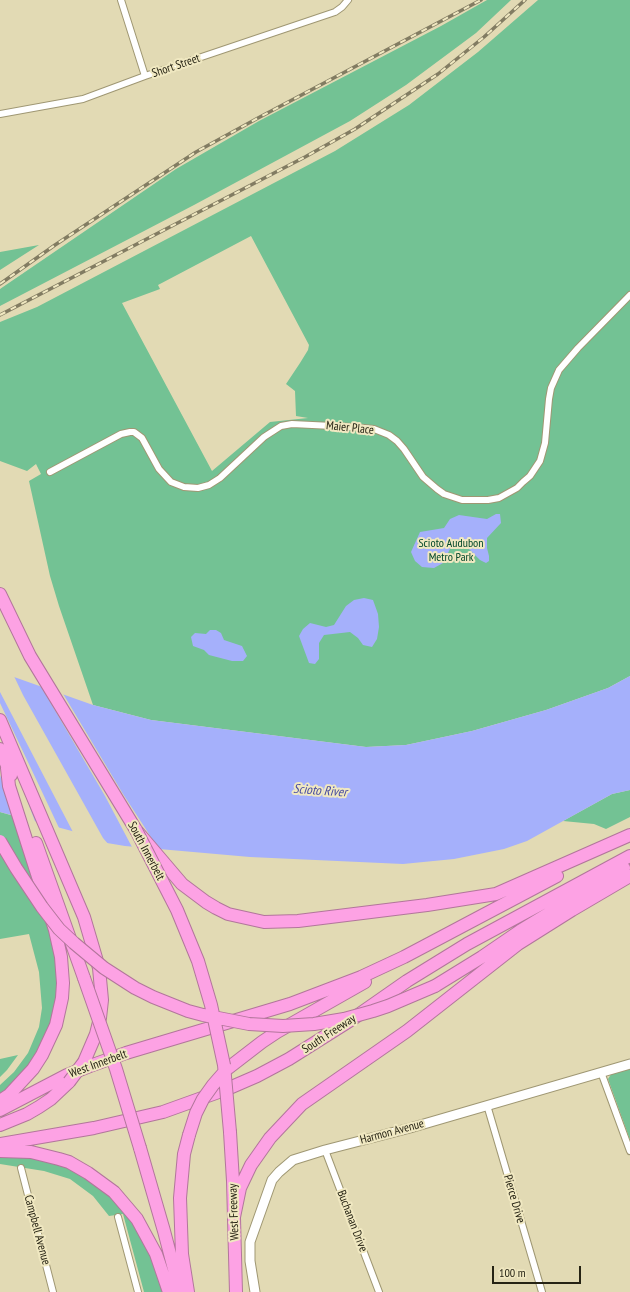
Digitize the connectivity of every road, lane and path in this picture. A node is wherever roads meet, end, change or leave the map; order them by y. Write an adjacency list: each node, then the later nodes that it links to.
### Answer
1 (121, 0): 3 (street)
2 (347, 1): 3 (street, Short Street)
3 (145, 76): 4 (street, Short Street)
4 (0, 114)
5 (630, 295): 6 (street, Maier Place)
6 (50, 472)
7 (0, 594): 11 (highway, South Innerbelt)
8 (0, 720): 23 (highway, bridge)
9 (0, 750): 10 (highway)
10 (7, 768): 20 (highway); 35 (highway, bridge)
11 (136, 830): 12 (highway, bridge); 24 (highway, South Innerbelt, bridge)
12 (630, 836): 17 (highway)
13 (0, 841): 15 (highway, bridge)
14 (630, 856): 25 (highway, South Freeway)
15 (630, 865)
16 (630, 876): 31 (highway)
17 (428, 944): 22 (highway, West Innerbelt); 36 (highway, bridge)
18 (630, 1064): 19 (main road, Harmon Avenue)
19 (601, 1072): 21 (main road, Harmon Avenue); 28 (street)
20 (0, 1101)
21 (487, 1105): 26 (main road, Harmon Avenue); 40 (street, Pierce Drive)
22 (0, 1110)
23 (0, 1125)
24 (230, 1132): 31 (highway, West Freeway)
25 (0, 1144)
26 (325, 1150): 38 (main road, Harmon Avenue); 39 (street, Buchanan Drive)
27 (0, 1151): 34 (highway)
28 (630, 1151)
29 (21, 1168): 32 (street, Campbell Avenue)
30 (118, 1217): 33 (street)
31 (234, 1217): 37 (highway, West Freeway)
32 (53, 1292)
33 (138, 1292)
34 (169, 1292)
35 (180, 1292)
36 (188, 1292)
37 (236, 1292)
38 (256, 1292)
39 (379, 1292)
40 (542, 1292)

